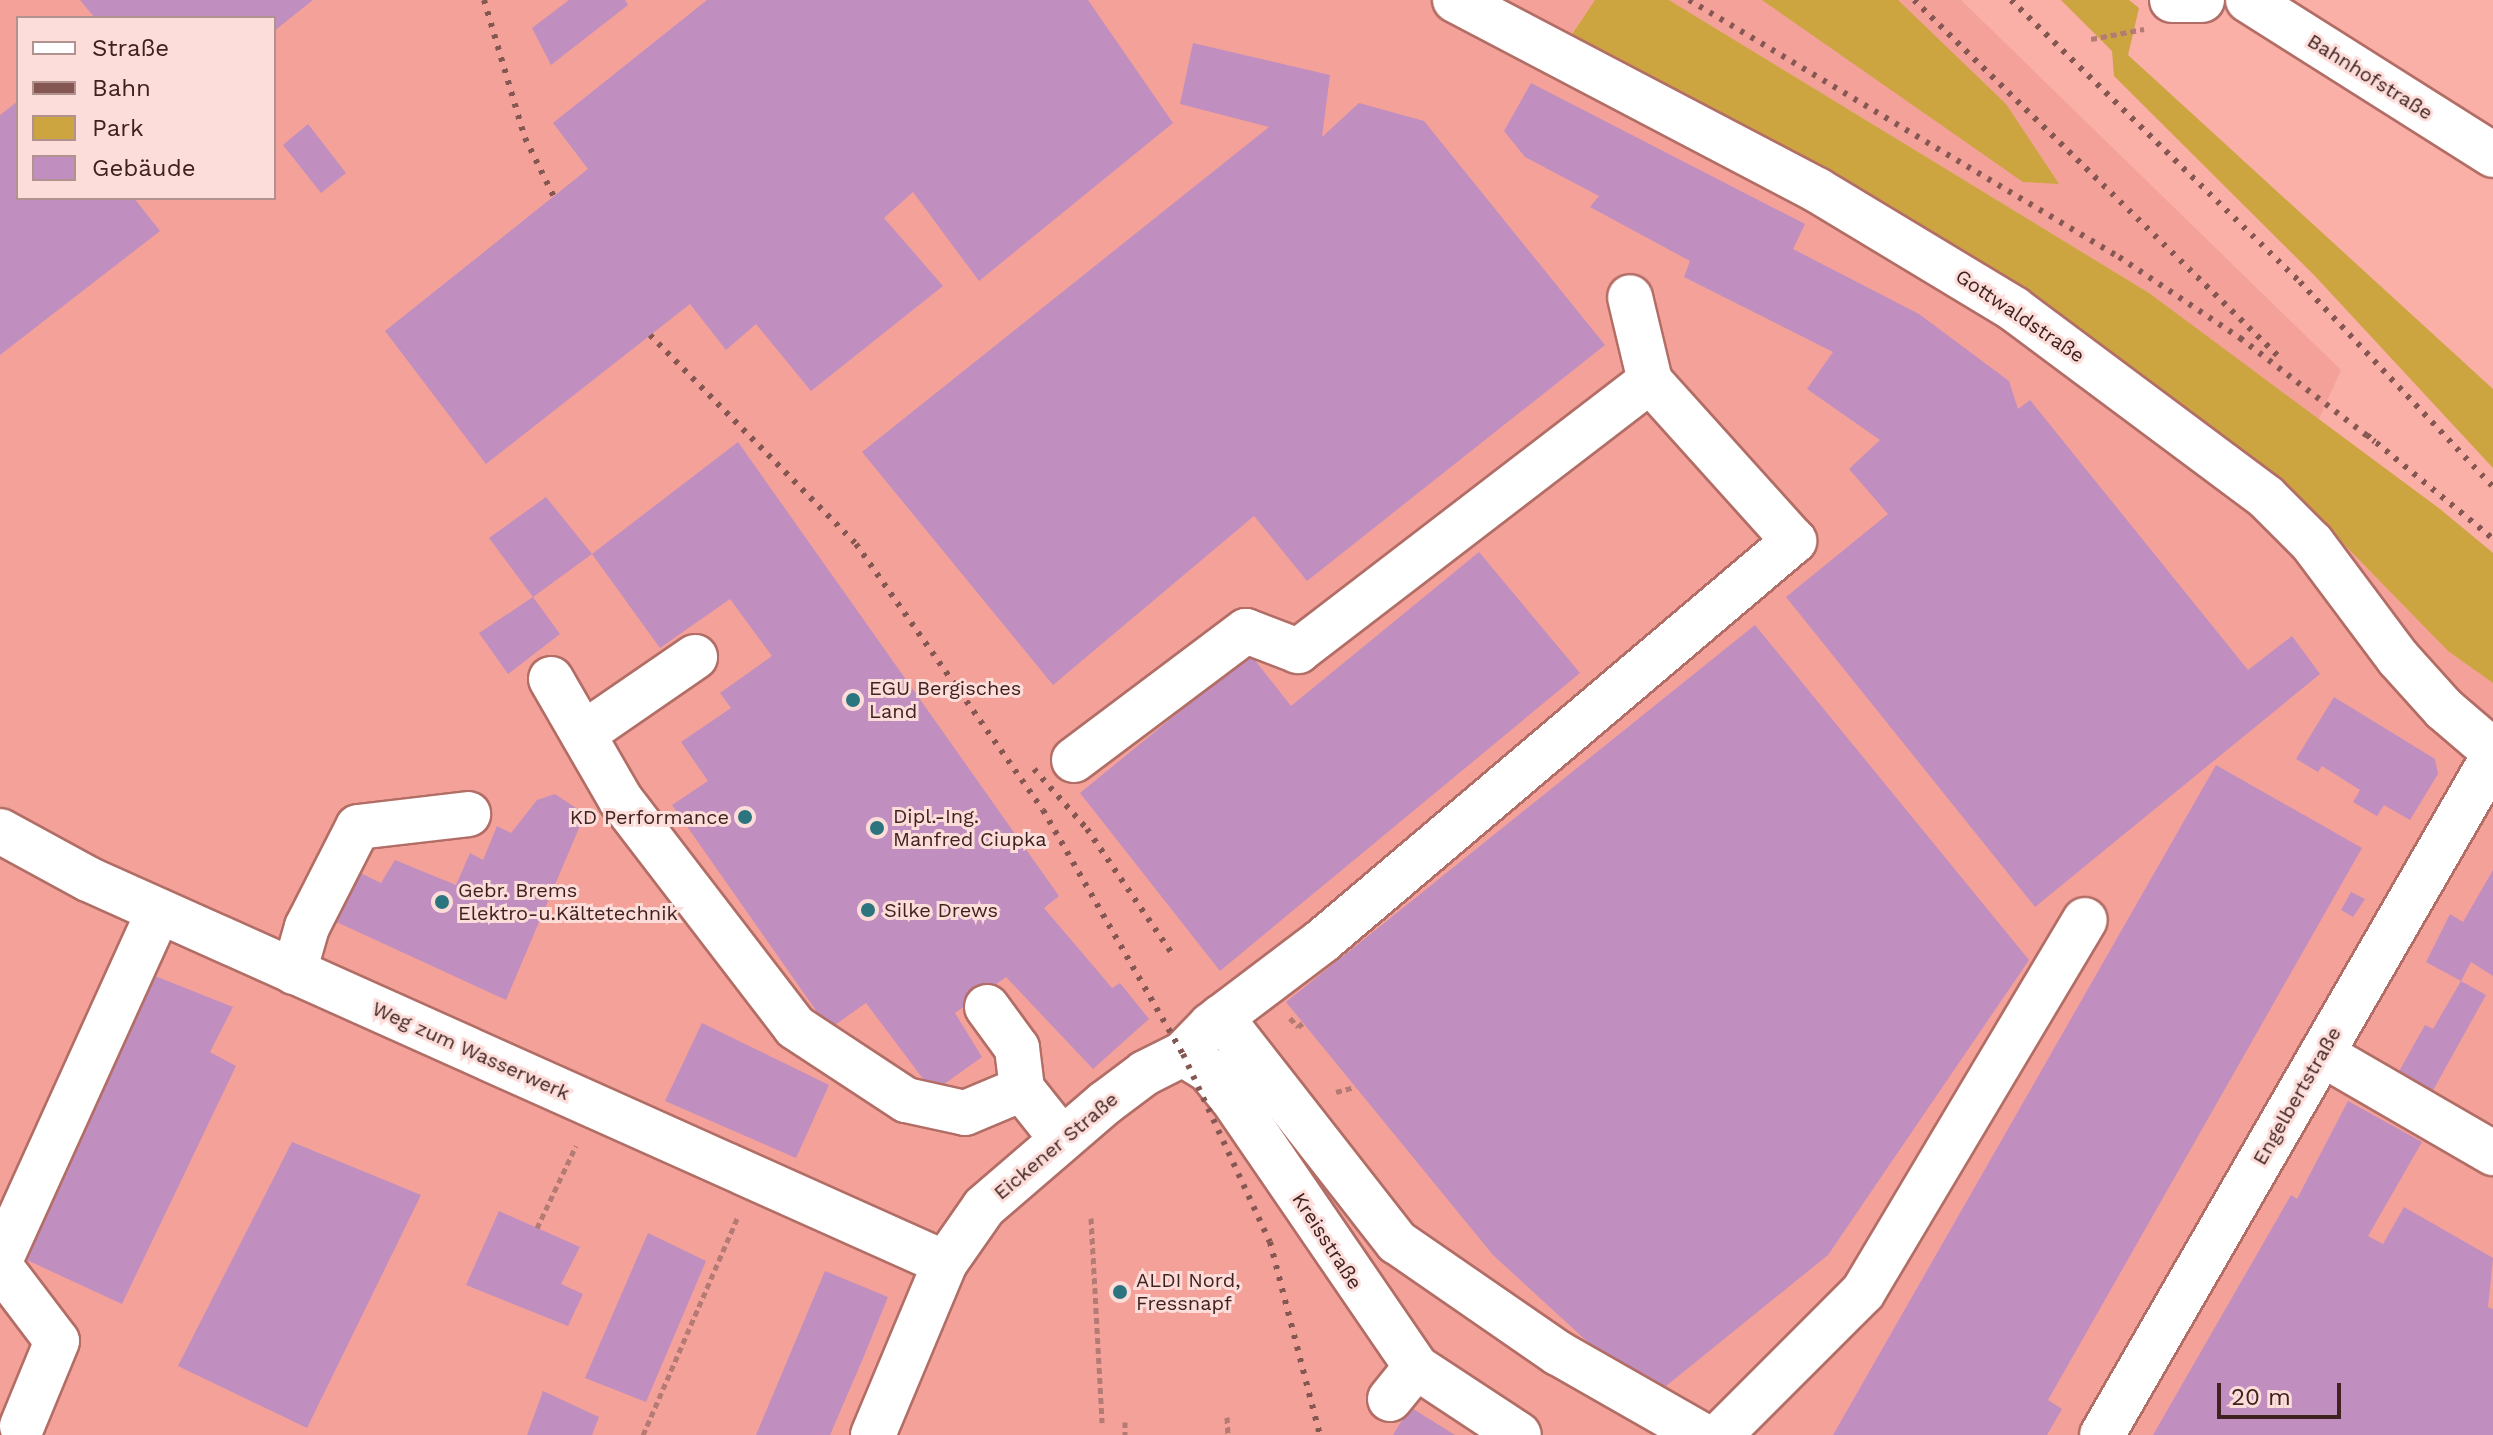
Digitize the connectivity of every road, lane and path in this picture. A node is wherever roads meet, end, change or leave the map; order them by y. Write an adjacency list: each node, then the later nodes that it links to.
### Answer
1 (1455, 0): 11 (street, Gottwaldstraße)
2 (2172, 0): 3 (street)
3 (2202, 0)
4 (2248, 0): 5 (street, Bahnhofstraße)
5 (2493, 155)
6 (1630, 297): 7 (street)
7 (1650, 381): 13 (street); 22 (street, Eickener Straße)
8 (695, 657): 10 (street)
9 (551, 679): 10 (street)
10 (583, 734): 25 (street)
11 (2493, 751)
12 (2493, 757): 23 (street, Engelbertstraße)
13 (1074, 760)
14 (468, 814): 18 (street)
15 (0, 831): 16 (street, Weg zum Wasserwerk)
16 (159, 911): 18 (street, Weg zum Wasserwerk); 34 (street)
17 (2085, 920): 45 (street)
18 (294, 972): 27 (street, Weg zum Wasserwerk)
19 (987, 1007): 25 (street)
20 (1304, 1022): 21 (path)
21 (1298, 1027)
22 (1205, 1032): 28 (street, Eickener Straße); 43 (street, Kreisstraße); 44 (street)
23 (2322, 1054): 29 (street); 46 (street, Engelbertstraße)
24 (1355, 1087): 26 (path)
25 (1022, 1089): 28 (street)
26 (1337, 1093)
27 (595, 1107): 30 (street, Weg zum Wasserwerk); 32 (path)
28 (1061, 1138): 33 (street, Eickener Straße)
29 (2493, 1153)
30 (754, 1178): 33 (street, Weg zum Wasserwerk); 39 (path)
31 (1091, 1218): 37 (path)
32 (537, 1228)
33 (945, 1263): 40 (street, Eickener Straße)
34 (0, 1264): 38 (street)
35 (1227, 1417): 42 (path)
36 (1125, 1422): 41 (path)
37 (1102, 1423)
38 (22, 1427)
39 (643, 1435)
40 (873, 1435)
41 (1125, 1435)
42 (1228, 1435)
43 (1519, 1435)
44 (1702, 1435)
45 (1720, 1435)
46 (2102, 1435)

